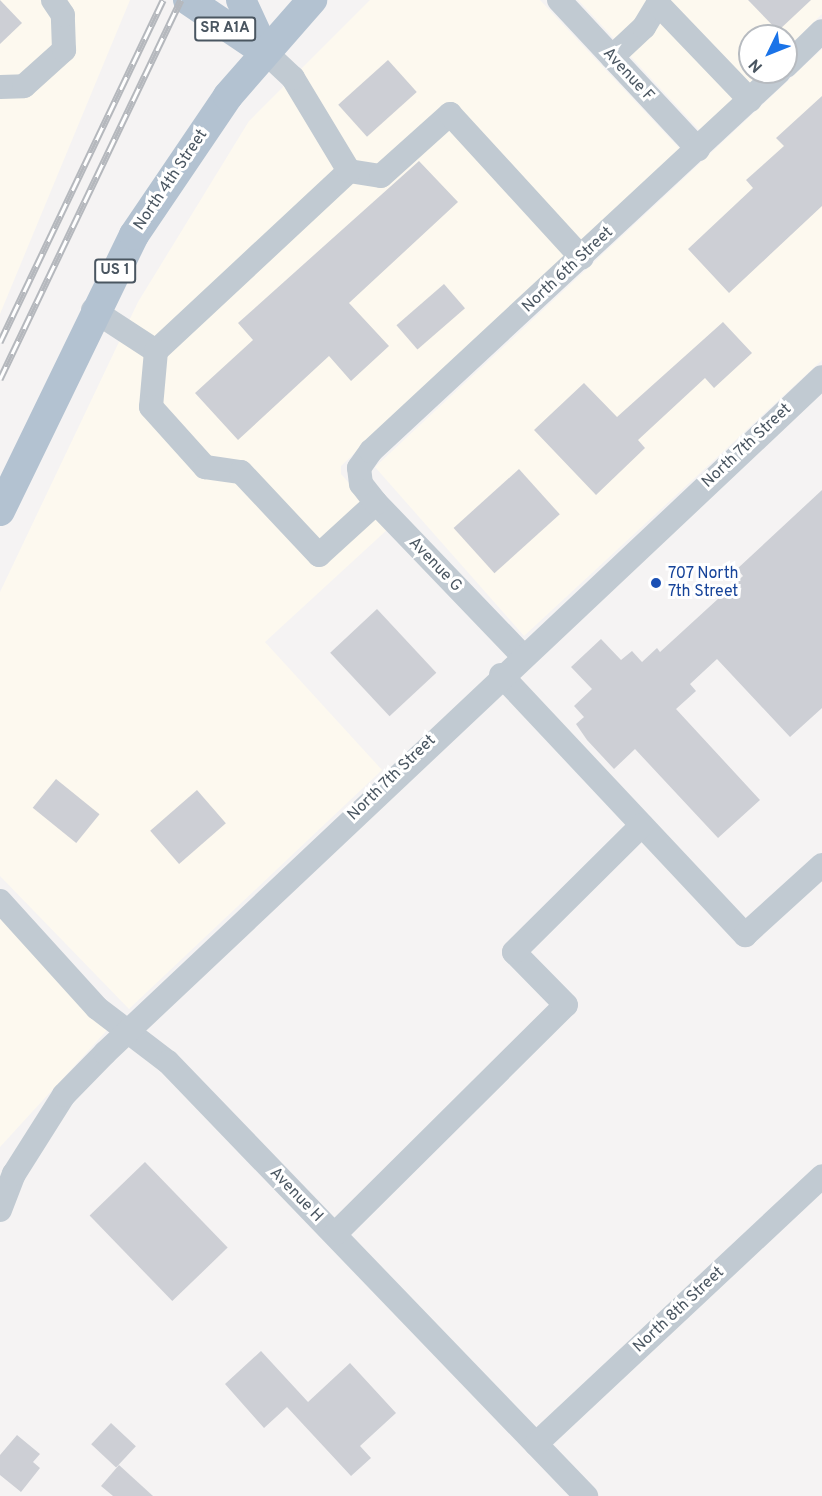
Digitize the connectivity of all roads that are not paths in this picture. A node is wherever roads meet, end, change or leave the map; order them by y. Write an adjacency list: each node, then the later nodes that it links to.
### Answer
1 (53, 0): 12 (street)
2 (188, 0): 8 (main road, SR A1A)
3 (241, 0): 8 (main road, SR A1A)
4 (312, 0): 8 (main road, North 4th Street / US 1)
5 (559, 0): 10 (street, Avenue F)
6 (657, 1): 10 (street); 13 (street)
7 (822, 31): 9 (street)
8 (265, 52): 15 (street); 17 (main road, North 4th Street / US 1)
9 (798, 54)
10 (612, 57): 14 (street, Avenue F)
11 (767, 84): 13 (street, North 6th Street)
12 (0, 87)
13 (750, 100): 14 (street, North 6th Street)
14 (698, 149): 16 (street, North 6th Street)
15 (349, 171): 16 (street); 18 (street)
16 (582, 258): 20 (street, North 6th Street)
17 (93, 310): 18 (street); 22 (main road, North 4th Street / US 1)
18 (156, 351): 21 (street)
19 (822, 377): 23 (street, North 7th Street)
20 (359, 468): 21 (street, Avenue G)
21 (376, 503): 23 (street, Avenue G)
22 (0, 511)
23 (522, 655): 24 (street, North 7th Street)
24 (501, 675): 25 (street); 28 (street, North 7th Street)
25 (642, 825): 26 (street); 31 (street)
26 (822, 865)
27 (0, 901): 28 (street, Avenue H)
28 (129, 1031): 30 (street, North 7th Street); 31 (street, Avenue H)
29 (822, 1176): 32 (street, North 8th Street)
30 (0, 1210)
31 (335, 1234): 32 (street, Avenue H)
32 (536, 1444): 33 (street, Avenue H)
33 (586, 1496)

